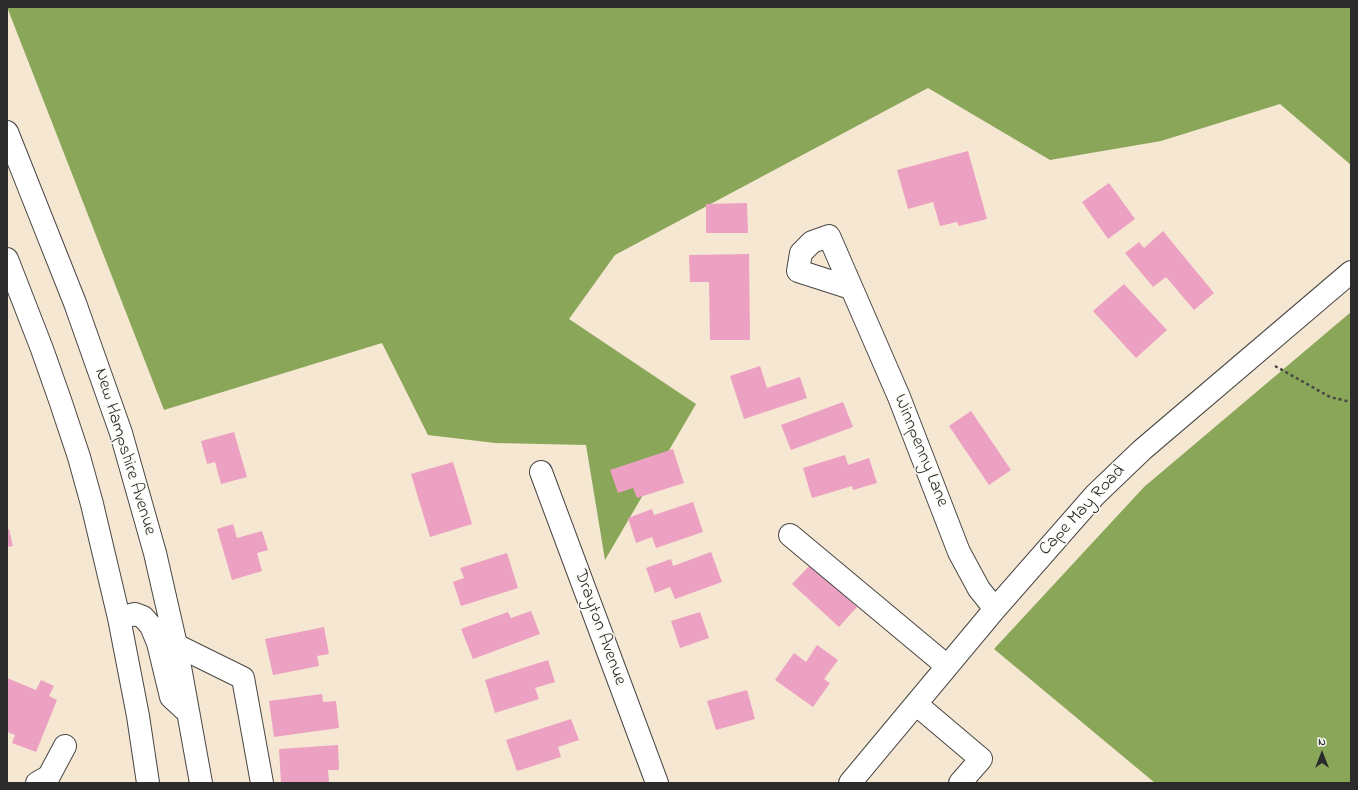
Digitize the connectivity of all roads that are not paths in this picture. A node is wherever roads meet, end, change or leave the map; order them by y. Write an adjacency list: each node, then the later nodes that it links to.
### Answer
1 (7, 132): 9 (street, New Hampshire Avenue)
2 (7, 259): 8 (street)
3 (1351, 272): 7 (street, Cape May Road)
4 (852, 288): 7 (street, Winnpenny Lane)
5 (541, 472): 18 (street, Drayton Avenue)
6 (790, 535): 10 (street)
7 (995, 609): 10 (street, Cape May Road)
8 (119, 618): 12 (street); 15 (street)
9 (176, 645): 12 (street, New Hampshire Avenue); 17 (street)
10 (947, 666): 11 (street, Cape May Road)
11 (916, 704): 19 (street, Cape May Road); 20 (street)
12 (189, 714): 16 (street, New Hampshire Avenue)
13 (65, 746): 14 (street)
14 (37, 783)
15 (148, 783)
16 (201, 783)
17 (262, 783)
18 (657, 783)
19 (850, 783)
20 (960, 783)

